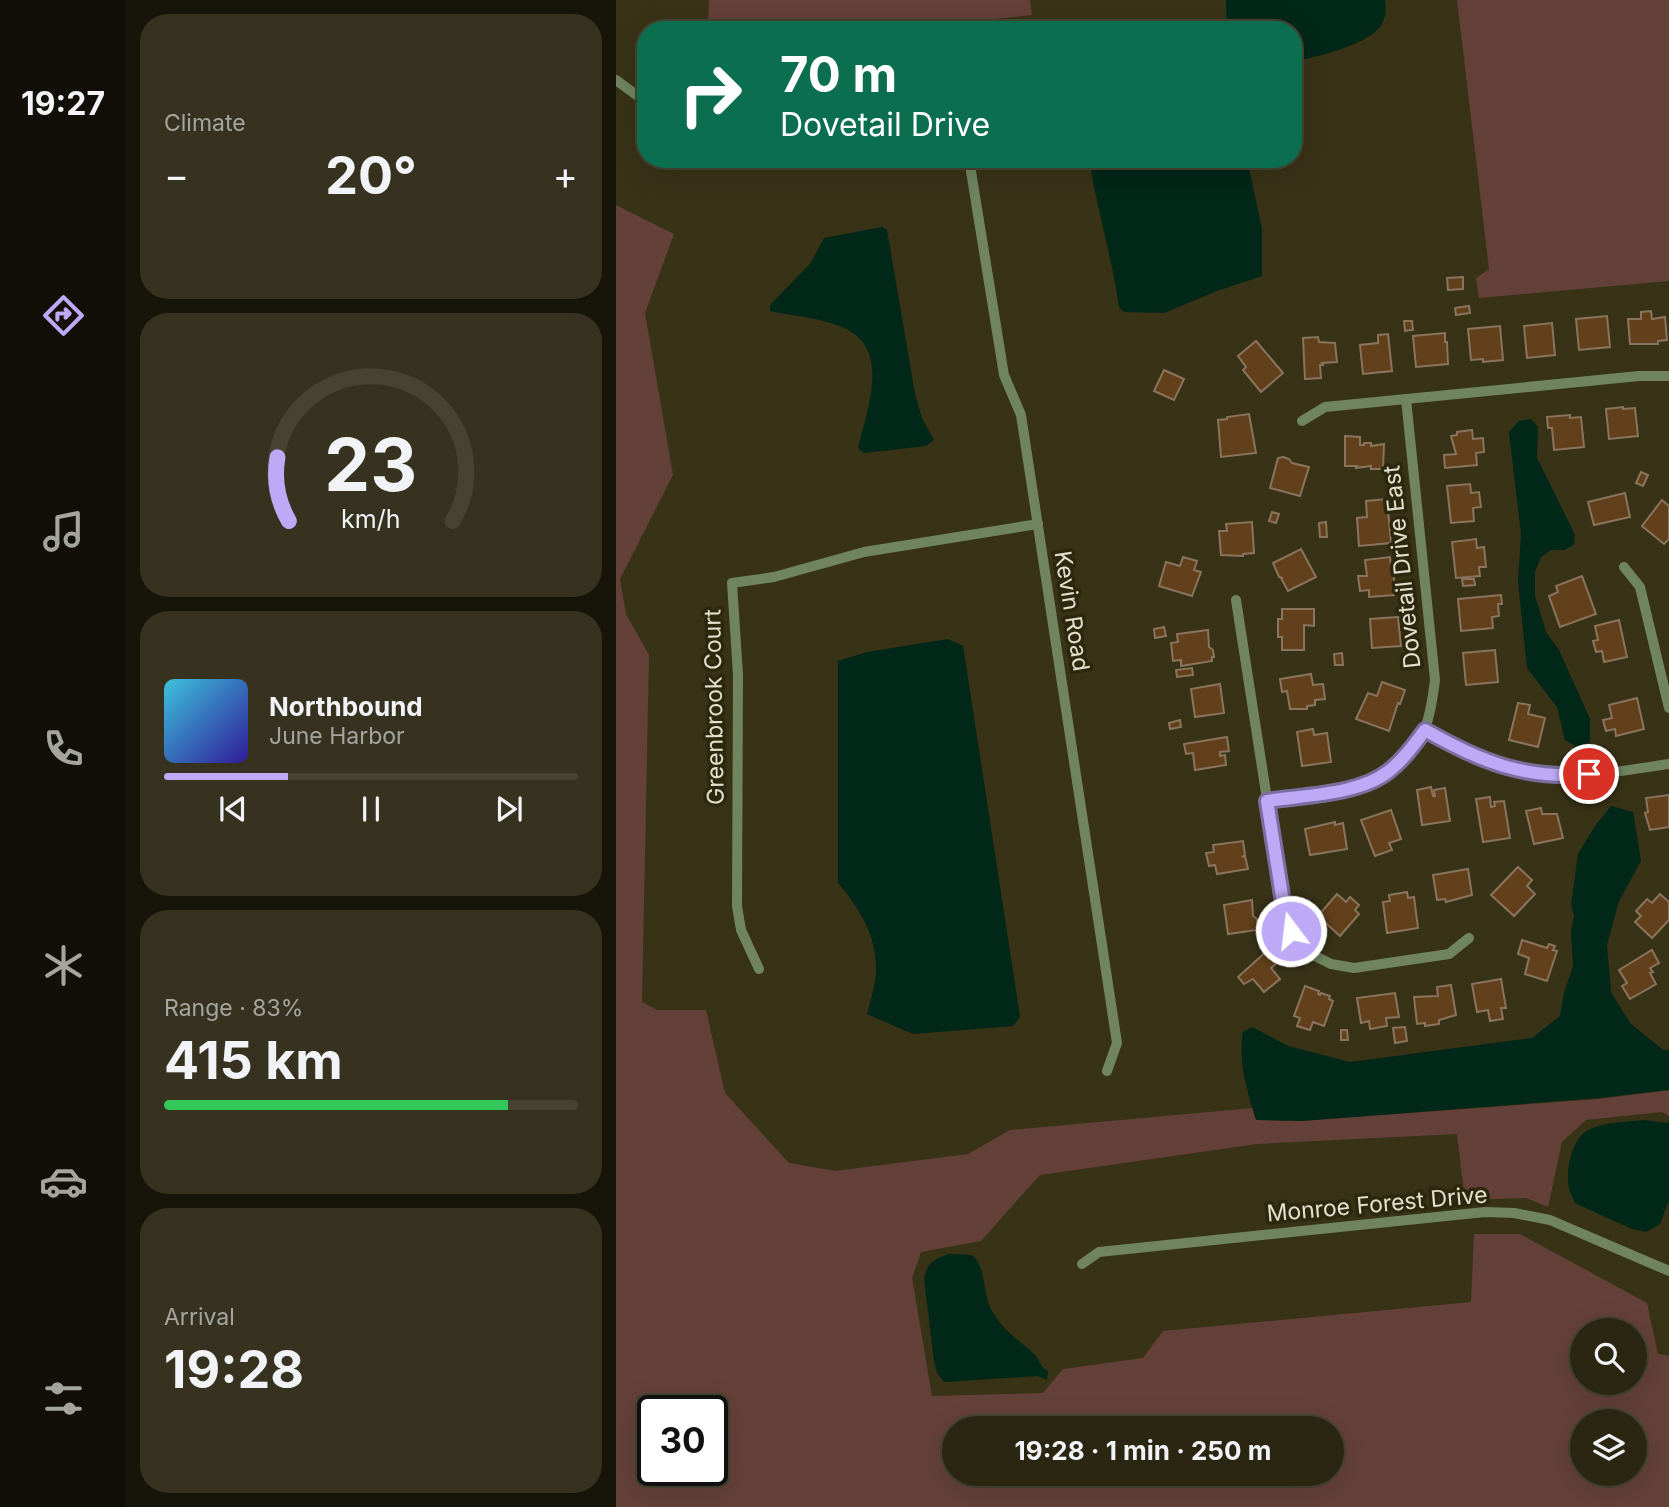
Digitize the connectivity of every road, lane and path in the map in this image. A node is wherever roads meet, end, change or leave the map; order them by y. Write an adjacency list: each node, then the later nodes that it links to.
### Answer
1 (616, 80): 2 (street)
2 (637, 95)
3 (971, 168): 7 (street, Kevin Road)
4 (1669, 376): 5 (street)
5 (1406, 399): 6 (street); 11 (street, Dovetail Drive East)
6 (1302, 421)
7 (1038, 524): 15 (street, Greenbrook Court); 16 (street, Kevin Road)
8 (1624, 567): 10 (street)
9 (1236, 600): 13 (street)
10 (1669, 708)
11 (1425, 730): 12 (street); 13 (street)
12 (1669, 764)
13 (1267, 801): 14 (street)
14 (1469, 938)
15 (759, 969)
16 (1107, 1071)
17 (1082, 1264): 18 (street, Monroe Forest Drive)
18 (1669, 1271)

